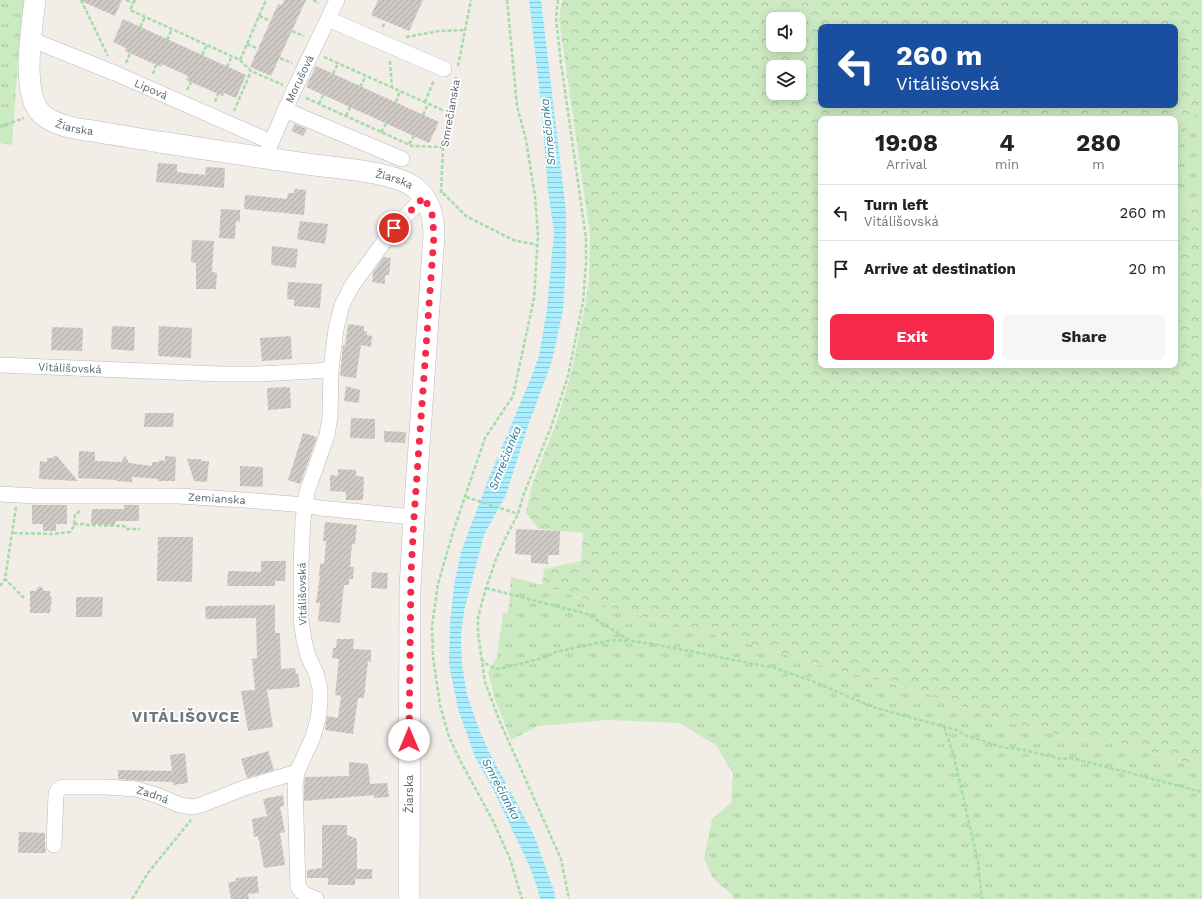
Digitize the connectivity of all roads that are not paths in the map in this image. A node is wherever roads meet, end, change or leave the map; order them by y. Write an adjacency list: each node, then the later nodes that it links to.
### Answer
1 (35, 0): 4 (street)
2 (337, 0): 3 (street, Morušová)
3 (328, 19): 5 (street); 6 (street, Morušová)
4 (30, 39): 7 (street, Lipová); 7 (street, Žiarska)
5 (448, 73)
6 (286, 110): 7 (street, Morušová); 8 (street)
7 (268, 150): 9 (street, Žiarska)
8 (402, 159)
9 (435, 195): 11 (street, Vitálišovská); 14 (street, Žiarska)
10 (0, 365): 11 (street, Vitálišovská)
11 (331, 370): 13 (street, Vitálišovská)
12 (0, 494): 13 (street, Zemianska)
13 (305, 505): 14 (street, Zemianska); 15 (street, Vitálišovská)
14 (414, 517): 18 (street, Žiarska)
15 (297, 772): 16 (street, Zadná); 17 (street, Vitálišovská)
16 (54, 845)
17 (316, 899)
18 (409, 899)

